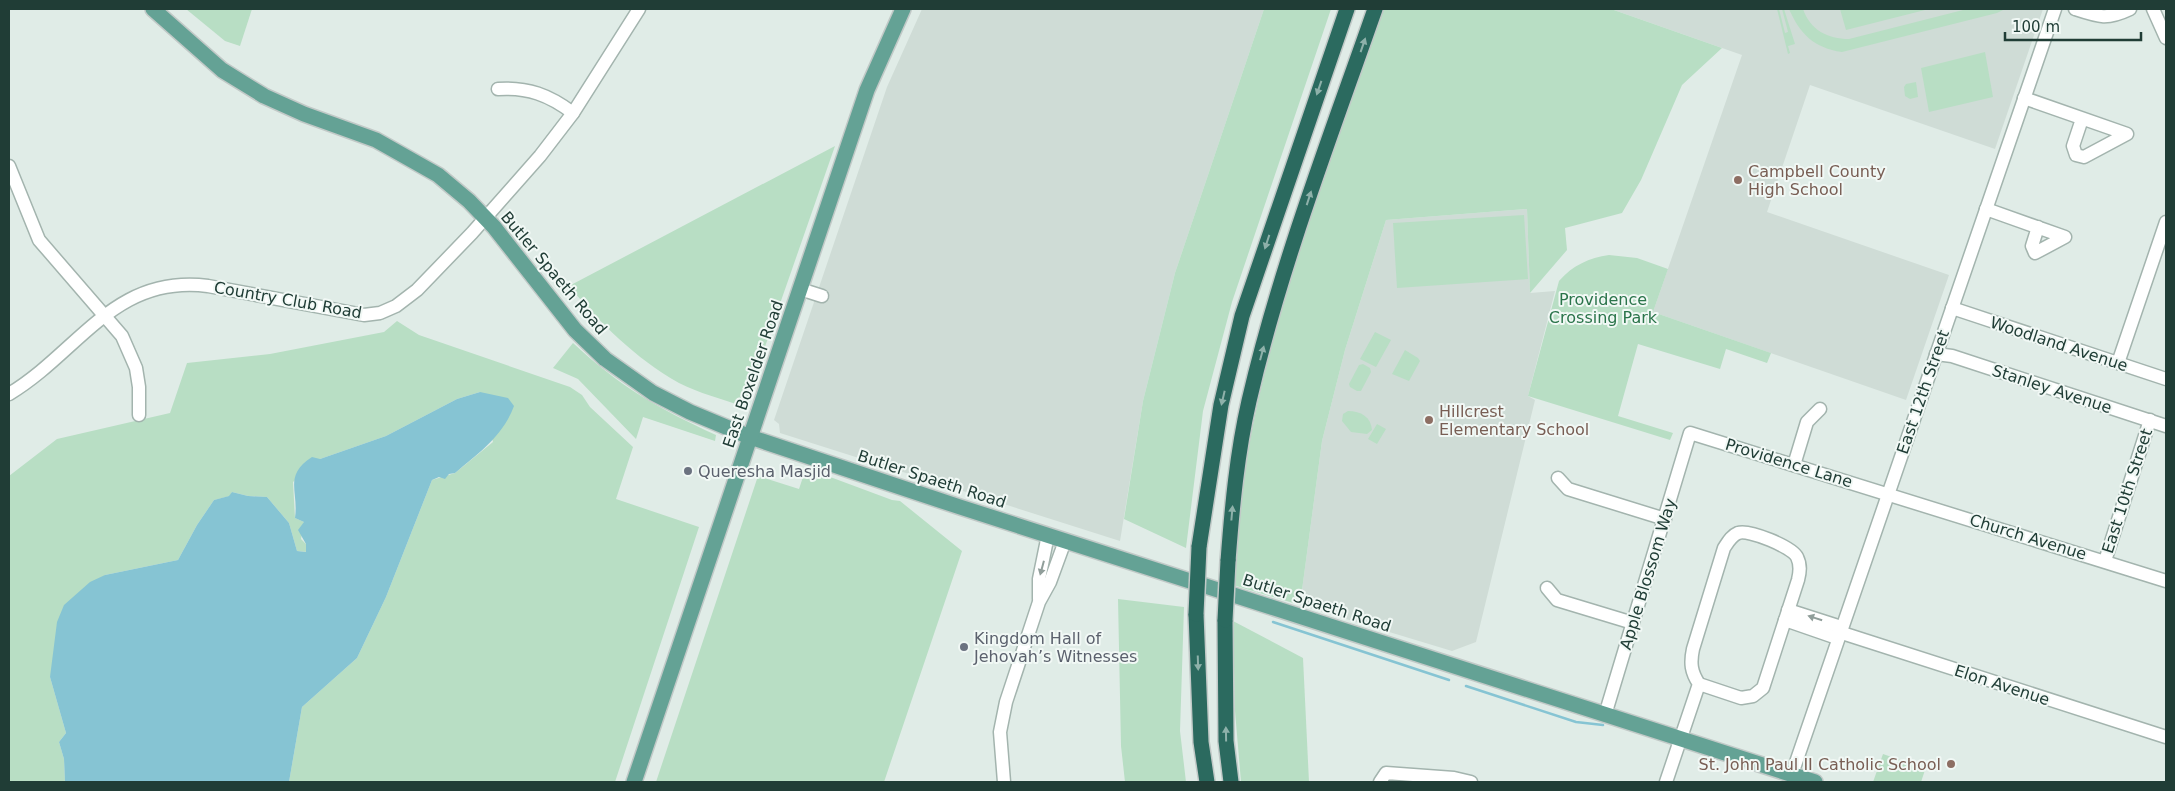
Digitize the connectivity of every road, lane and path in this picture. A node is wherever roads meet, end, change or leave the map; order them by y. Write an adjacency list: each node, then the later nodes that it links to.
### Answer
1 (153, 9): 17 (main road, Butler Spaeth Road)
2 (639, 9): 13 (street, Country Club Road)
3 (903, 9): 20 (main road, East Boxelder Road)
4 (1347, 9): 55 (highway, one-way to 55, bridge)
5 (1375, 9): 56 (highway, one-way to 5, bridge)
6 (2055, 9): 12 (street, East 12th Street)
7 (2075, 9): 8 (street)
8 (2130, 9)
9 (2153, 9): 10 (street)
10 (2166, 35)
11 (498, 90): 13 (street)
12 (2024, 98): 14 (street); 16 (street, East 12th Street)
13 (573, 113): 17 (street, Country Club Road)
14 (2082, 118)
15 (10, 170): 23 (street)
16 (1986, 209): 19 (street); 22 (street, East 12th Street)
17 (485, 217): 23 (street, Country Club Road); 33 (main road, Butler Spaeth Road)
18 (2166, 222): 25 (street)
19 (2038, 228)
20 (800, 290): 21 (street); 33 (main road, East Boxelder Road)
21 (822, 296)
22 (1952, 308): 24 (street, East 12th Street); 25 (street, Woodland Avenue)
23 (105, 315): 27 (street, Country Club Road); 29 (street)
24 (1936, 354): 30 (street, Stanley Avenue); 36 (street, East 12th Street)
25 (2118, 363): 26 (street, Woodland Avenue)
26 (2166, 379)
27 (9, 394)
28 (1820, 409): 34 (street)
29 (139, 415)
30 (2150, 420): 31 (street, Stanley Avenue); 40 (street, East 10th Street)
31 (2166, 426)
32 (1690, 433): 34 (street, Providence Lane); 37 (street, Apple Blossom Way)
33 (750, 437): 38 (main road, Butler Spaeth Road); 53 (main road, East Boxelder Road)
34 (1794, 465): 36 (street, Providence Lane)
35 (1558, 478): 37 (street)
36 (1889, 493): 40 (street, Church Avenue); 46 (street, East 12th Street)
37 (1664, 519): 45 (street, Apple Blossom Way)
38 (1048, 535): 39 (main road, Butler Spaeth Road); 43 (street, one-way to 43)
39 (1065, 541): 43 (street); 48 (main road, Butler Spaeth Road)
40 (2105, 561): 41 (street, Church Avenue)
41 (2166, 581)
42 (1547, 588): 45 (street)
43 (1039, 602): 54 (street)
44 (1787, 615): 46 (street, Elon Avenue); 47 (street); 47 (street)
45 (1633, 623): 48 (street, Apple Blossom Way)
46 (1839, 632): 49 (street, Elon Avenue); 51 (street, East 12th Street)
47 (1699, 684): 50 (street)
48 (1606, 715): 50 (main road, Butler Spaeth Road)
49 (2166, 737)
50 (1681, 740): 51 (main road, Butler Spaeth Road); 58 (street)
51 (1792, 774): 59 (main road, Butler Spaeth Road)
52 (1383, 778): 57 (street)
53 (634, 782)
54 (1004, 782)
55 (1207, 782)
56 (1231, 782)
57 (1471, 782)
58 (1666, 782)
59 (1815, 782)

